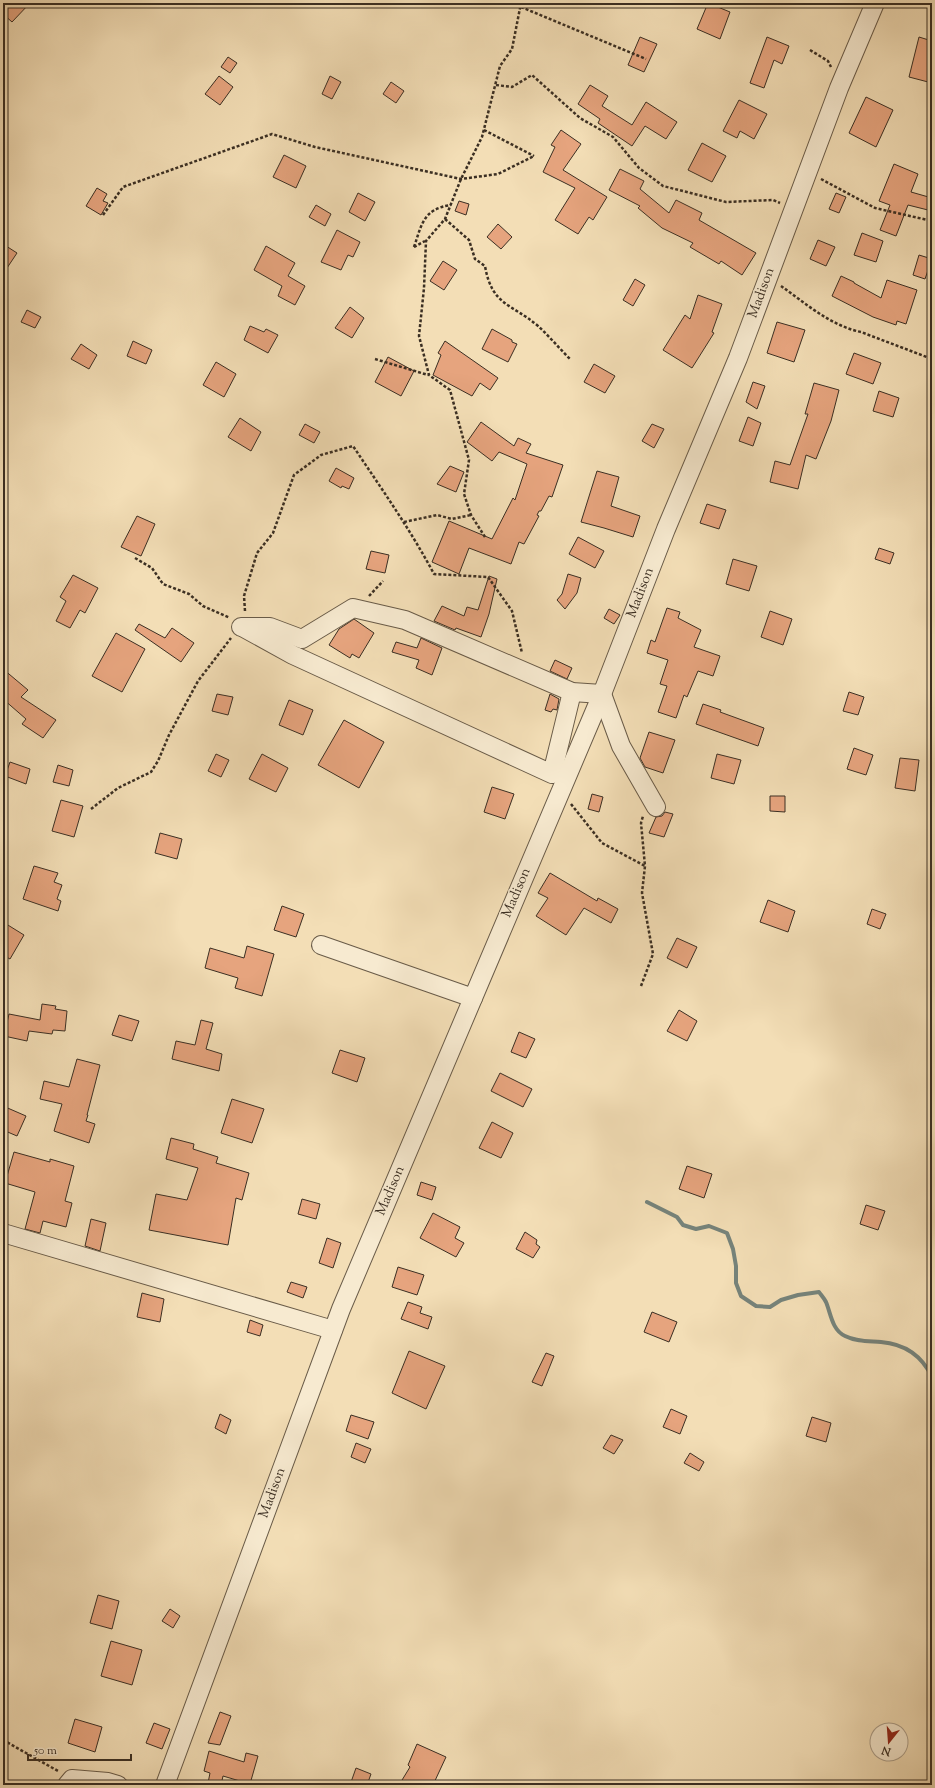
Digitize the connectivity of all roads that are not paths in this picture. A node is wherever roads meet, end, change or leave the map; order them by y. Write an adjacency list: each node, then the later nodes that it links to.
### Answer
1 (875, 3): 3 (street, Madison)
2 (572, 692): 2 (street); 3 (street)
3 (602, 694): 4 (street); 6 (street, Madison)
4 (650, 811)
5 (321, 946): 6 (street)
6 (473, 998): 8 (street, Madison)
7 (3, 1233): 8 (street)
8 (333, 1330): 11 (street, Madison)
9 (69, 1782): 10 (street)
10 (118, 1785)
11 (165, 1785)

